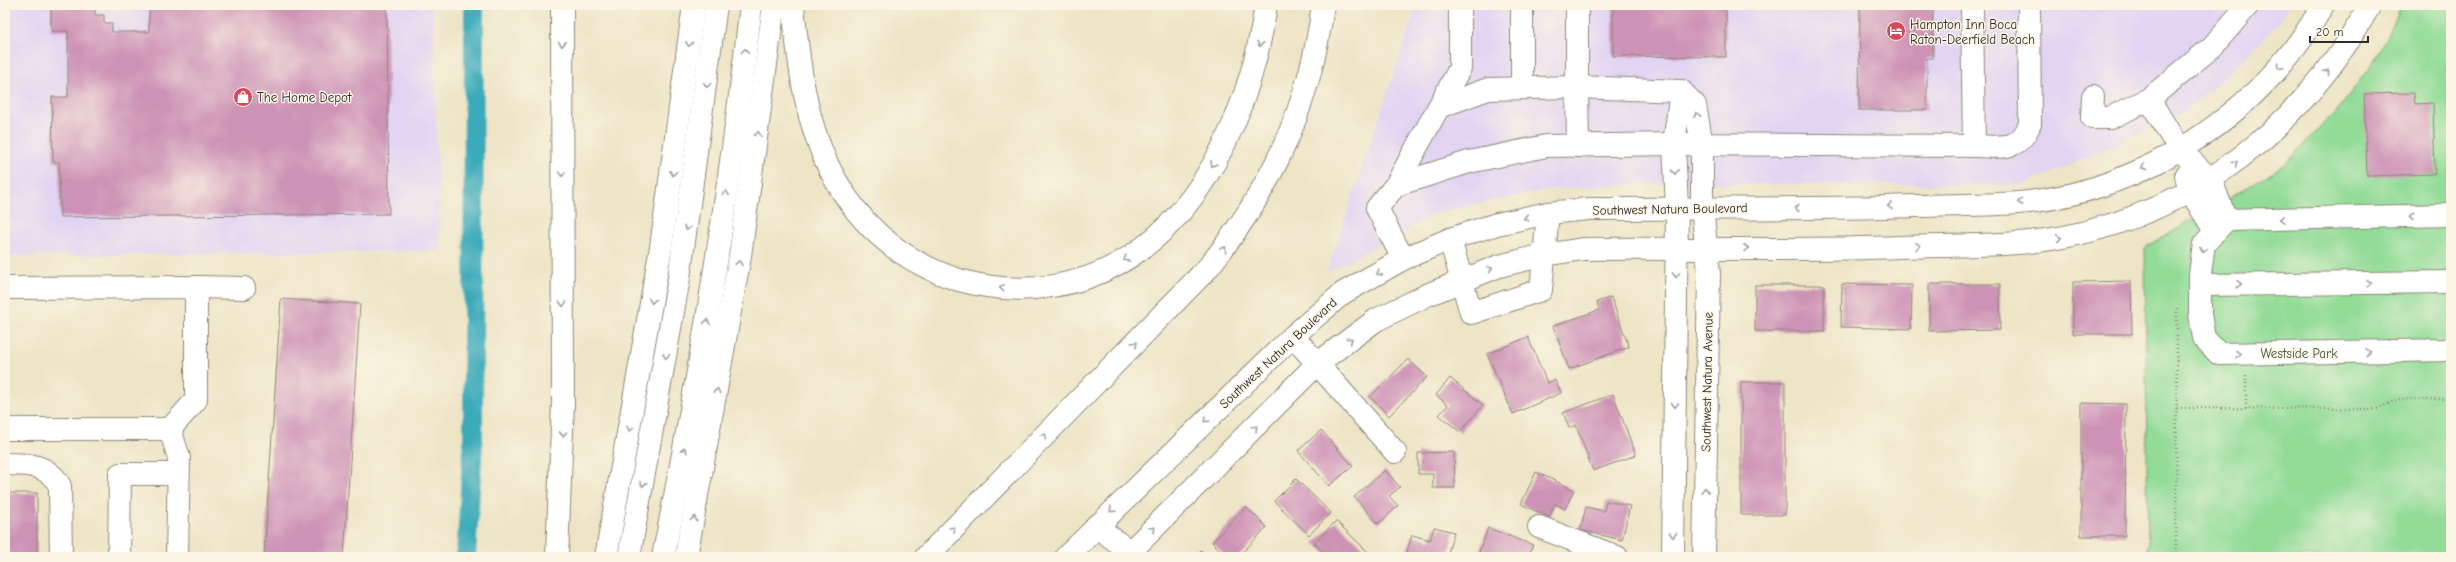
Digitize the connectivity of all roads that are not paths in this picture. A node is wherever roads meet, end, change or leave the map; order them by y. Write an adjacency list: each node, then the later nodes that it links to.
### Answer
1 (562, 5): 63 (main road, one-way to 63)
2 (694, 5): 64 (main road, one-way to 64)
3 (716, 5): 65 (main road, one-way to 65)
4 (750, 5): 66 (main road, one-way to 4)
5 (774, 5): 67 (main road, one-way to 5)
6 (793, 5): 7 (main road, one-way to 6)
7 (1266, 5)
8 (1323, 5): 68 (main road, one-way to 8)
9 (1460, 5): 22 (main road)
10 (1522, 5): 18 (main road)
11 (1577, 5): 17 (main road)
12 (1972, 5): 26 (main road)
13 (2029, 5): 26 (main road)
14 (2248, 5): 21 (main road)
15 (2324, 5): 27 (main road, Southwest Natura Boulevard, one-way to 27)
16 (2370, 5): 28 (main road, one-way to 16)
17 (1577, 87): 18 (main road); 19 (main road); 25 (main road)
18 (1522, 88): 22 (main road)
19 (1681, 91): 23 (main road); 24 (main road, Southwest Natura Avenue, one-way to 19)
20 (2093, 96): 21 (main road)
21 (2149, 99): 27 (main road)
22 (1439, 107): 29 (main road)
23 (1674, 144): 24 (main road); 25 (main road); 32 (main road, one-way to 32)
24 (1702, 145): 26 (main road); 31 (main road, Southwest Natura Avenue)
25 (1578, 146): 29 (main road)
26 (1974, 146)
27 (2179, 150): 28 (main road); 30 (main road); 31 (main road, Southwest Natura Boulevard, one-way to 31)
28 (2211, 180): 30 (main road); 35 (main road)
29 (1396, 185): 40 (main road)
30 (2190, 190): 35 (main road); 38 (main road, one-way to 30)
31 (1702, 207): 32 (main road, Southwest Natura Boulevard); 38 (main road, Southwest Natura Avenue)
32 (1676, 208): 33 (main road, Southwest Natura Boulevard); 37 (main road)
33 (1548, 213): 36 (main road, Southwest Natura Boulevard, one-way to 36); 39 (main road)
34 (2451, 215): 35 (main road, one-way to 35)
35 (2220, 225): 43 (main road, one-way to 43)
36 (1450, 239): 40 (main road, Southwest Natura Boulevard); 41 (main road)
37 (1675, 248): 38 (main road); 39 (main road); 50 (main road, one-way to 50)
38 (1707, 248): 51 (main road, Southwest Natura Avenue)
39 (1544, 255): 41 (main road, one-way to 39); 41 (main road)
40 (1403, 258): 47 (main road, Southwest Natura Boulevard, one-way to 47)
41 (1462, 280): 49 (main road, one-way to 41)
42 (2451, 282): 43 (main road, one-way to 42)
43 (2200, 285): 48 (main road, one-way to 48)
44 (196, 287): 45 (main road); 46 (main road); 52 (main road)
45 (5, 288)
46 (244, 288)
47 (1293, 336): 49 (main road); 57 (main road, Southwest Natura Boulevard, one-way to 57)
48 (2451, 350)
49 (1318, 363): 54 (main road); 59 (main road, one-way to 49)
50 (1675, 370): 51 (main road); 71 (main road, one-way to 71)
51 (1707, 371): 72 (main road, Southwest Natura Avenue, one-way to 51)
52 (170, 428): 53 (main road); 56 (main road)
53 (5, 429)
54 (1395, 452)
55 (5, 464): 60 (main road)
56 (178, 474): 61 (main road); 62 (main road)
57 (1096, 526): 59 (main road); 69 (main road, Southwest Natura Boulevard)
58 (1540, 528): 70 (main road)
59 (1131, 555)
60 (61, 557)
61 (119, 557)
62 (177, 557)
63 (557, 557)
64 (606, 557)
65 (629, 557)
66 (663, 557)
67 (686, 557)
68 (926, 557)
69 (1066, 557)
70 (1617, 557)
71 (1673, 557)
72 (1704, 557)

